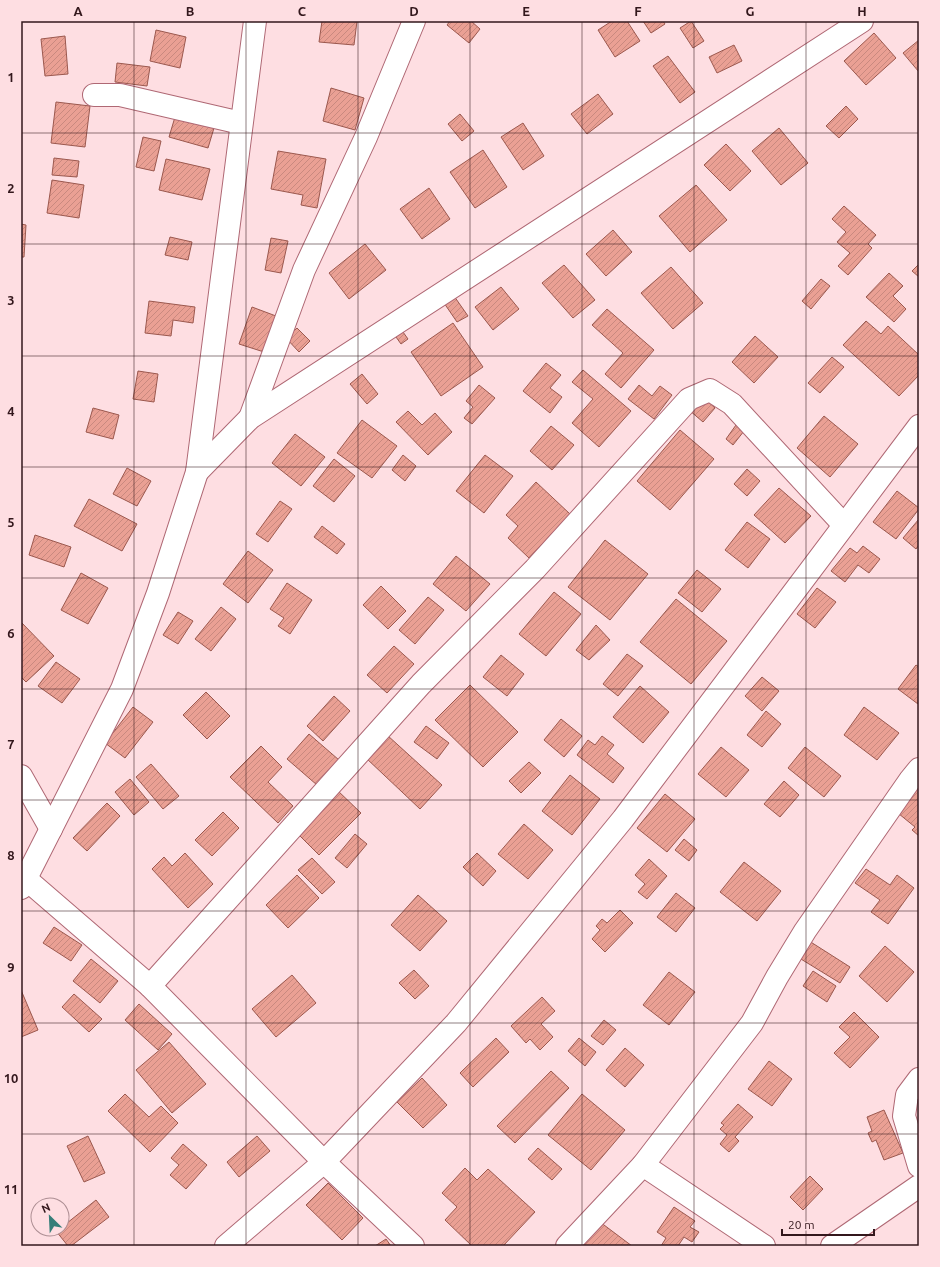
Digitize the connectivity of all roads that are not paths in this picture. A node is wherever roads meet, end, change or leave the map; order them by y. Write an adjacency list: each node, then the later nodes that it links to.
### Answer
1 (255, 21): 5 (street)
2 (414, 21): 6 (street)
3 (862, 21): 6 (street)
4 (94, 95): 5 (street)
5 (241, 124): 8 (street)
6 (250, 418): 8 (street)
7 (919, 426): 9 (street)
8 (197, 472): 12 (street)
9 (844, 525): 14 (street); 16 (street)
10 (919, 769): 17 (street)
11 (21, 776): 12 (street)
12 (51, 829): 13 (street)
13 (23, 884): 14 (street)
14 (150, 986): 16 (street)
15 (919, 1079): 18 (street)
16 (324, 1162): 20 (street); 21 (street)
17 (643, 1165): 22 (street); 23 (street)
18 (919, 1166)
19 (919, 1186): 24 (street)
20 (226, 1246)
21 (413, 1246)
22 (567, 1246)
23 (764, 1246)
24 (832, 1246)

